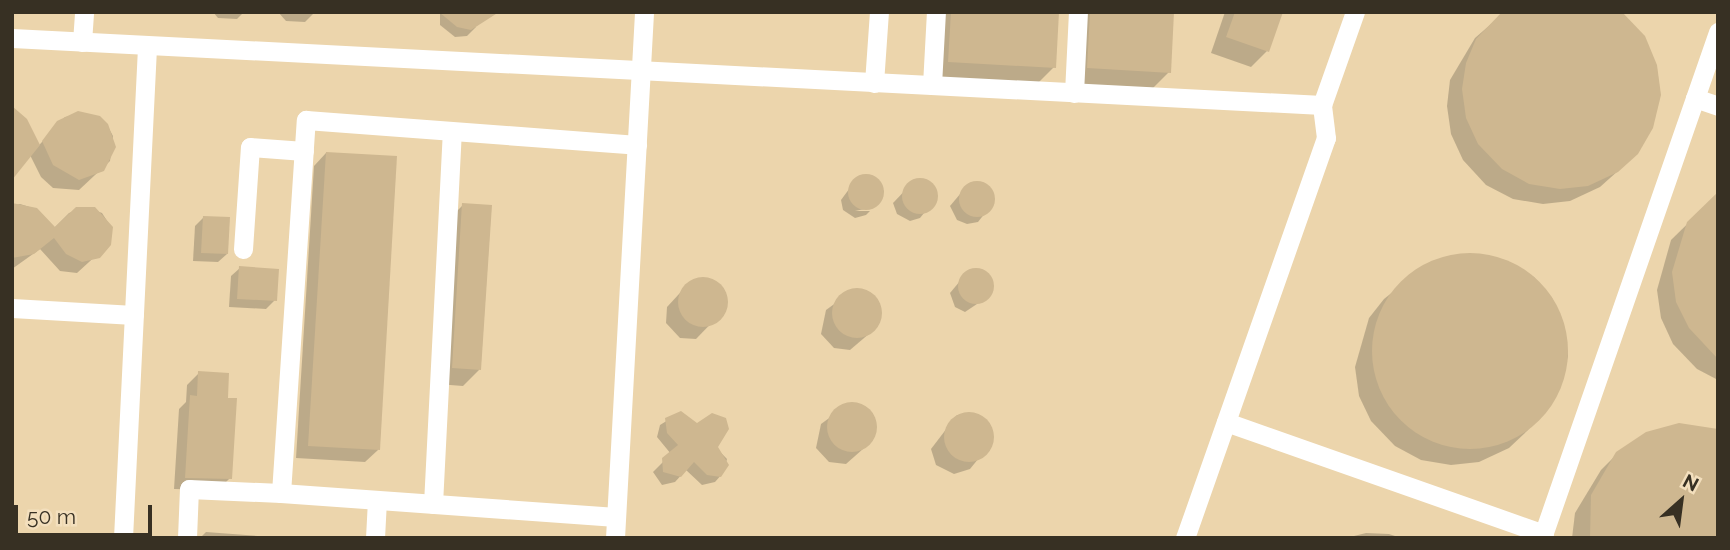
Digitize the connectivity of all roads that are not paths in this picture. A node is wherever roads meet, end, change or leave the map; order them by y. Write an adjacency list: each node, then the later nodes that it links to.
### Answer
1 (84, 12): 9 (lane)
2 (644, 12): 11 (lane)
3 (879, 12): 12 (lane)
4 (936, 12): 13 (lane)
5 (1078, 12): 14 (lane)
6 (1356, 12): 16 (lane)
7 (1718, 32): 15 (lane)
8 (12, 38): 9 (lane)
9 (82, 42): 10 (lane)
10 (147, 46): 11 (lane); 23 (lane)
11 (642, 71): 12 (lane); 19 (lane)
12 (874, 83): 13 (lane)
13 (932, 85): 14 (lane)
14 (1074, 93): 16 (lane)
15 (1695, 98): 17 (lane); 29 (lane)
16 (1322, 105): 24 (lane)
17 (1718, 106)
18 (452, 131): 19 (lane); 20 (lane); 27 (lane)
19 (637, 145): 28 (lane)
20 (304, 151): 21 (lane); 25 (lane)
21 (243, 249)
22 (12, 308): 23 (lane)
23 (134, 315): 30 (lane)
24 (1226, 422): 29 (lane); 34 (lane)
25 (281, 493): 26 (lane); 31 (lane)
26 (377, 500): 27 (lane); 32 (lane)
27 (433, 504): 28 (lane)
28 (616, 531): 33 (lane)
29 (1543, 536)
30 (123, 538)
31 (187, 538)
32 (375, 538)
33 (632, 538)
34 (1185, 538)

